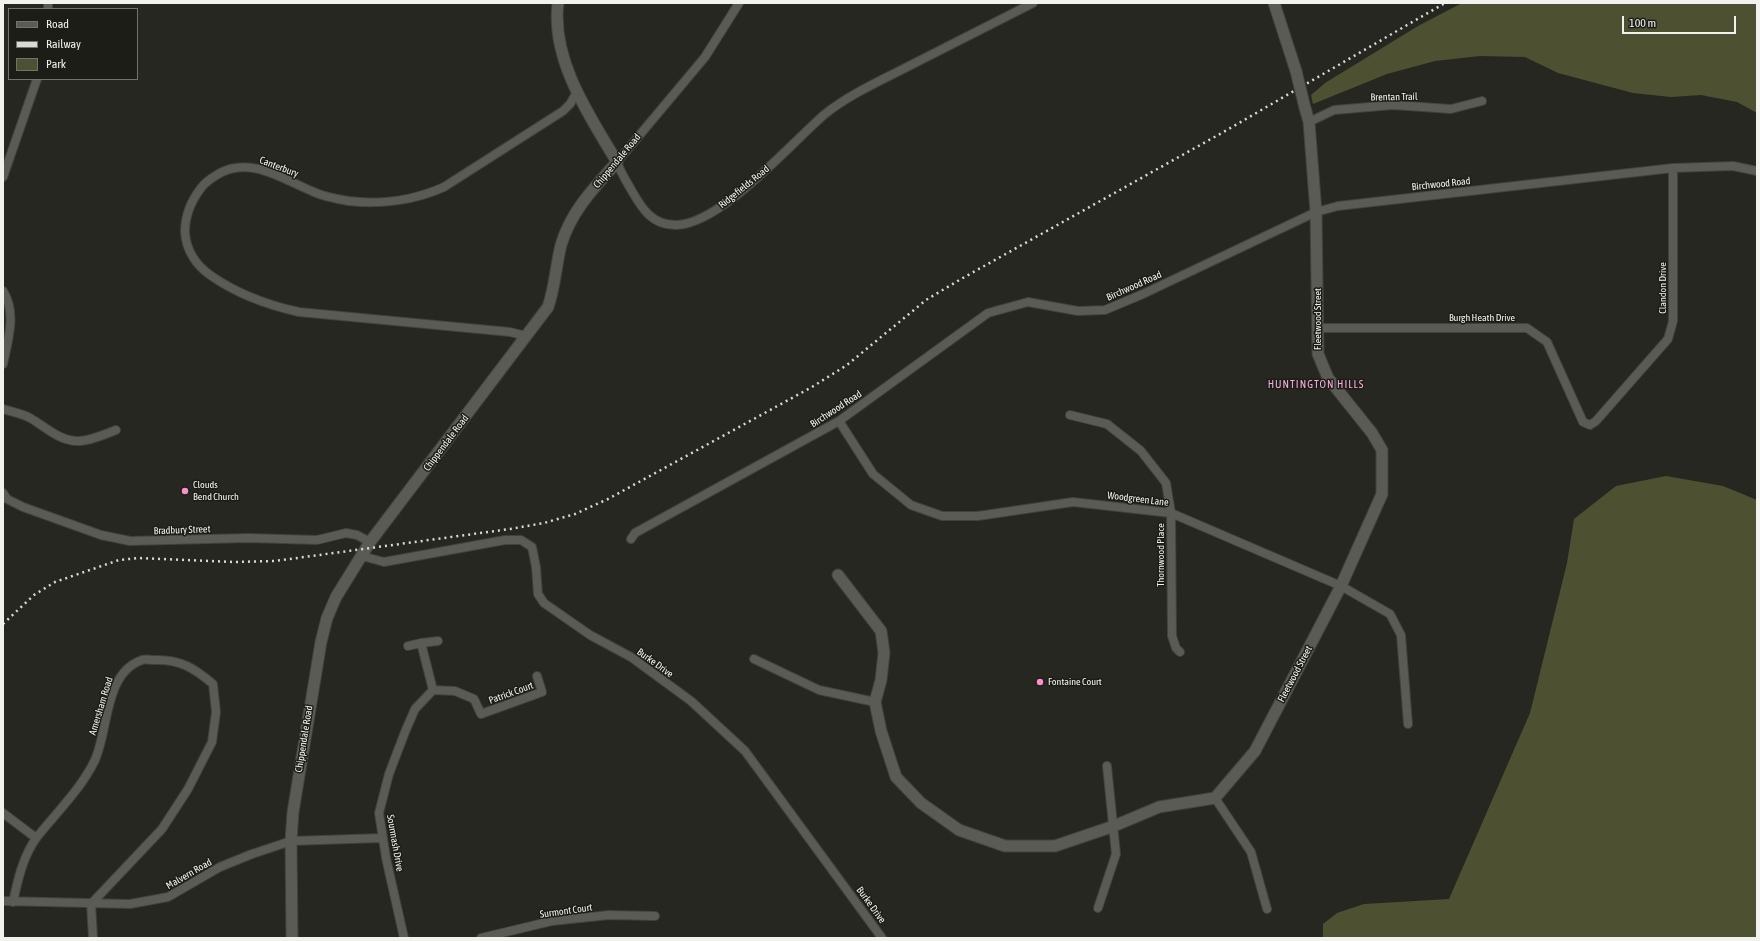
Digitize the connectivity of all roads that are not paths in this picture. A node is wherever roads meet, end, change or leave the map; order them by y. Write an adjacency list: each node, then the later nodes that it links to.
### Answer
1 (558, 3): 6 (street, Ridgefields Road)
2 (739, 3): 9 (street, Chippendale Road)
3 (1033, 3): 9 (street, Ridgefields Road)
4 (1274, 3): 8 (street, Fleetwood Street, bridge)
5 (37, 80): 12 (street)
6 (577, 92): 9 (street, Ridgefields Road); 16 (street, Canterbury)
7 (1482, 102): 8 (street, Brentan Trail)
8 (1308, 122): 13 (street, Fleetwood Street)
9 (616, 162): 16 (street, Chippendale Road)
10 (1673, 168): 11 (street); 13 (street, Birchwood Road); 21 (street, Clandon Drive)
11 (1757, 170)
12 (3, 178)
13 (1316, 212): 15 (street, Fleetwood Street); 20 (street, Birchwood Road)
14 (3, 291): 17 (street)
15 (1318, 328): 21 (street, Burgh Heath Drive); 29 (street, Fleetwood Street)
16 (526, 336): 26 (street, Chippendale Road)
17 (3, 364)
18 (3, 409): 22 (street)
19 (1070, 415): 24 (street, Thornwood Place)
20 (839, 422): 24 (street, Woodgreen Lane); 25 (street, Birchwood Road)
21 (1590, 425)
22 (116, 430)
23 (3, 493): 26 (street, Bradbury Street)
24 (1171, 513): 29 (street, Woodgreen Lane); 33 (street, Thornwood Place)
25 (631, 539)
26 (370, 542): 27 (street, Chippendale Road)
27 (362, 556): 45 (street, Chippendale Road); 56 (street, Burke Drive)
28 (838, 575): 37 (street)
29 (1341, 586): 38 (street, Woodgreen Lane); 40 (street, Fleetwood Street)
30 (438, 641): 31 (street)
31 (421, 643): 32 (street); 36 (street)
32 (408, 646)
33 (1180, 652)
34 (754, 659): 37 (street)
35 (537, 676): 36 (street, Patrick Court)
36 (433, 690): 44 (street, Sourmash Drive)
37 (876, 702): 42 (street)
38 (1408, 724)
39 (1106, 766): 42 (street)
40 (1215, 798): 42 (street); 50 (street)
41 (3, 813): 43 (street)
42 (1114, 826): 49 (street)
43 (36, 838): 47 (street, Amersham Road); 48 (street, Amersham Road)
44 (382, 838): 45 (street, Malvern Road); 54 (street, Sourmash Drive)
45 (291, 842): 48 (street, Malvern Road); 53 (street, Chippendale Road)
46 (3, 901): 47 (street, Malvern Road)
47 (13, 902): 48 (street, Malvern Road)
48 (91, 904): 52 (street)
49 (1098, 908)
50 (1267, 909)
51 (655, 916): 55 (street, Surmont Court)
52 (93, 938)
53 (292, 938)
54 (404, 938)
55 (481, 938)
56 (882, 938)

